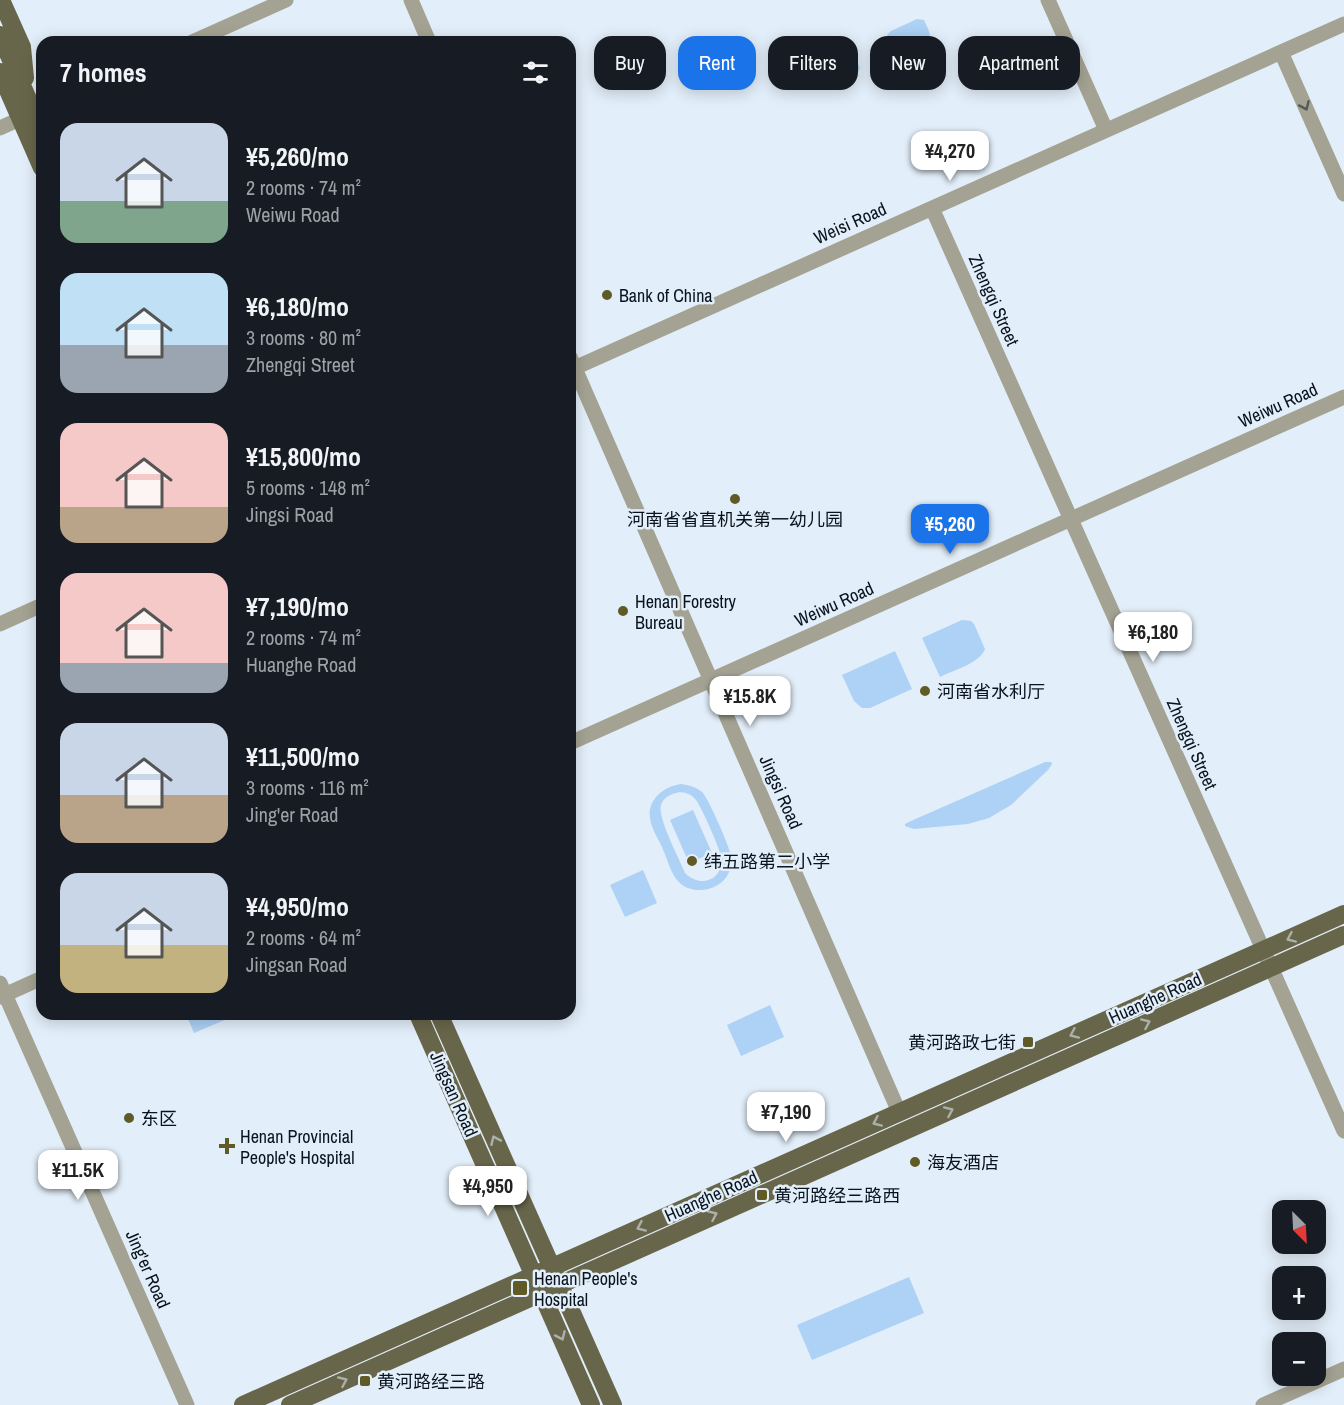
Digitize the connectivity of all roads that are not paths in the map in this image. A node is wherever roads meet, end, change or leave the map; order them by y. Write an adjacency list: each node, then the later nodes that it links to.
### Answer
1 (1, 0): 11 (main road)
2 (286, 0): 7 (street)
3 (411, 0): 8 (street)
4 (1048, 0): 14 (street)
5 (1344, 24): 9 (street, Weisi Road)
6 (0, 35): 11 (main road)
7 (205, 36)
8 (426, 36)
9 (1281, 52): 14 (street, Weisi Road); 16 (street, one-way to 16)
10 (0, 72): 11 (main road)
11 (23, 106): 12 (main road); 13 (street); 15 (main road)
12 (36, 123)
13 (0, 128)
14 (1106, 130): 17 (street, Weisi Road)
15 (36, 148)
16 (1344, 194)
17 (932, 208): 18 (street, Weisi Road); 21 (street, Zhengqi Street)
18 (576, 363)
19 (576, 374): 24 (street, Jingsi Road)
20 (1344, 397): 21 (street, Weiwu Road)
21 (1071, 519): 24 (street, Weiwu Road); 28 (street, Zhengqi Street)
22 (36, 608): 23 (street)
23 (0, 624)
24 (711, 680): 25 (street, Weiwu Road); 34 (street, Jingsi Road)
25 (576, 740)
26 (1344, 914): 28 (main road, Huanghe Road, one-way to 28)
27 (1344, 935): 29 (main road, Huanghe Road)
28 (1263, 950): 29 (street, Zhengqi Street); 34 (main road, Huanghe Road, one-way to 34)
29 (1271, 967): 35 (street, Zhengqi Street); 38 (main road, Huanghe Road, one-way to 29)
30 (36, 980): 31 (street)
31 (2, 992): 41 (street, Jing'er Road)
32 (421, 1020): 37 (main road, Jingsan Road)
33 (442, 1020): 36 (main road, Jingsan Road, one-way to 33)
34 (899, 1112): 36 (main road, Huanghe Road, one-way to 36)
35 (1344, 1131)
36 (552, 1267): 37 (main road, Huanghe Road); 38 (main road, Jingsan Road)
37 (534, 1275): 39 (main road, Jingsan Road); 42 (main road, Huanghe Road)
38 (559, 1284): 39 (main road, Huanghe Road); 45 (main road, Jingsan Road)
39 (541, 1292): 43 (main road, Huanghe Road, one-way to 39); 44 (main road, Jingsan Road, one-way to 44)
40 (1344, 1369): 46 (street)
41 (187, 1405)
42 (243, 1405)
43 (290, 1405)
44 (591, 1405)
45 (613, 1405)
46 (1263, 1405)

